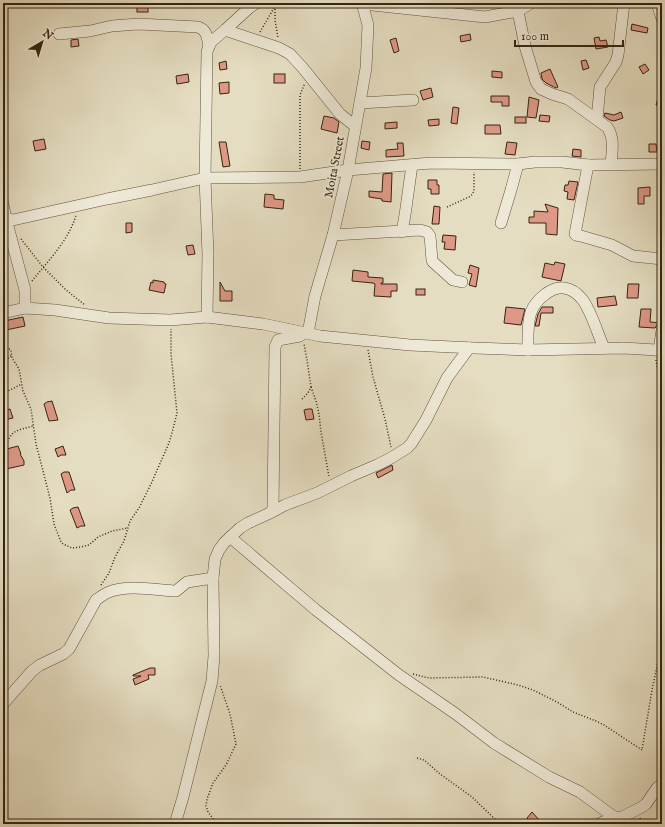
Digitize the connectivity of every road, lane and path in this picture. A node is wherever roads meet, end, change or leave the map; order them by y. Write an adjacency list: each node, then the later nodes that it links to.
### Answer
1 (256, 3): 10 (street)
2 (275, 3): 7 (path)
3 (362, 3): 8 (street); 17 (street, Moita Street)
4 (531, 3): 8 (street)
5 (624, 3): 18 (street)
6 (658, 3): 9 (street)
7 (274, 7): 12 (path); 14 (path)
8 (518, 11): 18 (street)
9 (662, 18)
10 (225, 30): 12 (street); 13 (street)
11 (59, 34): 13 (street)
12 (255, 41): 14 (street)
13 (209, 46): 28 (street)
14 (279, 48): 15 (street)
15 (306, 72): 19 (street); 27 (path)
16 (413, 100): 17 (street)
17 (360, 103): 19 (street, Moita Street)
18 (597, 119): 23 (street)
19 (356, 126): 26 (street, Moita Street)
20 (474, 164): 21 (street); 25 (street); 31 (path)
21 (518, 164): 22 (street); 33 (street)
22 (588, 164): 23 (street); 37 (street)
23 (611, 164): 24 (street)
24 (662, 164)
25 (412, 165): 26 (street); 34 (street)
26 (348, 170): 27 (street); 35 (street, Moita Street)
27 (300, 177): 28 (street)
28 (205, 178): 30 (street); 44 (street)
29 (3, 204): 32 (street)
30 (79, 205): 32 (street); 38 (path)
31 (447, 207)
32 (6, 219): 40 (street)
33 (500, 223)
34 (402, 232): 35 (street); 39 (street)
35 (333, 235): 47 (street, Moita Street)
36 (20, 238): 38 (path)
37 (662, 259)
38 (43, 267): 40 (path); 42 (path)
39 (462, 282)
40 (24, 290): 41 (street)
41 (26, 308): 43 (street); 45 (street)
42 (89, 308)
43 (3, 313)
44 (207, 317): 45 (street); 47 (street)
45 (170, 320): 66 (path)
46 (662, 330): 53 (street)
47 (305, 333): 48 (street); 58 (path); 65 (street)
48 (366, 340): 49 (street); 63 (path)
49 (469, 348): 52 (street); 63 (street)
50 (604, 348): 52 (street); 52 (street); 53 (street)
51 (3, 350): 54 (path)
52 (528, 350)
53 (659, 351): 57 (path)
54 (12, 355): 55 (path); 56 (path)
55 (3, 361)
56 (22, 384): 59 (path); 61 (path)
57 (662, 385)
58 (311, 387): 60 (path); 64 (path)
59 (3, 393)
60 (302, 399)
61 (33, 426): 62 (path); 66 (path)
62 (5, 447)
63 (393, 456): 64 (street)
64 (331, 486): 65 (street)
65 (272, 512): 67 (street)
66 (128, 528): 69 (path)
67 (230, 537): 68 (street); 71 (street)
68 (213, 578): 73 (street); 77 (street)
69 (100, 586)
70 (662, 643): 71 (path)
71 (399, 675): 76 (street)
72 (220, 682): 78 (path)
73 (3, 704)
74 (417, 758): 79 (path)
75 (662, 784): 76 (street)
76 (614, 817): 80 (street)
77 (175, 824)
78 (217, 824)
79 (500, 824)
80 (599, 824)

